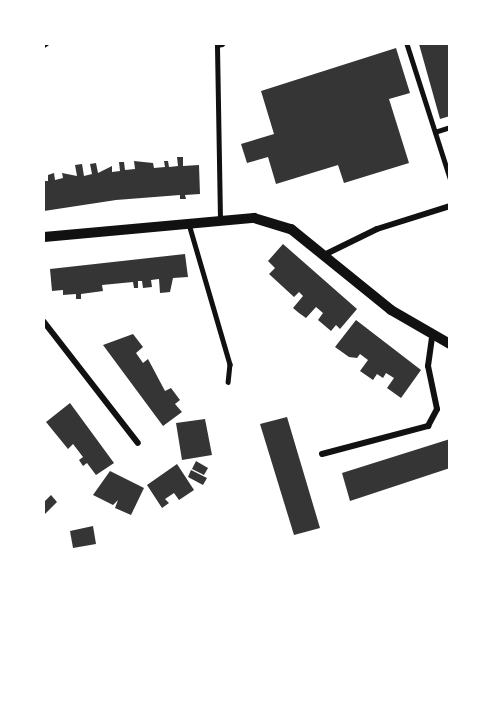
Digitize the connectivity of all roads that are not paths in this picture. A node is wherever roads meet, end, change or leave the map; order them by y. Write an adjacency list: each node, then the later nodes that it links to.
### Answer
1 (222, 44): 7 (lane)
2 (407, 44): 4 (lane)
3 (450, 127): 4 (lane)
4 (435, 132): 5 (lane)
5 (450, 178)
6 (450, 206): 10 (street)
7 (220, 219): 8 (street); 10 (street)
8 (188, 222): 9 (street); 14 (lane)
9 (44, 237)
10 (324, 255): 12 (street)
11 (44, 322): 15 (street)
12 (432, 337): 13 (street); 16 (street)
13 (450, 344)
14 (228, 382)
15 (138, 443)
16 (322, 454)

